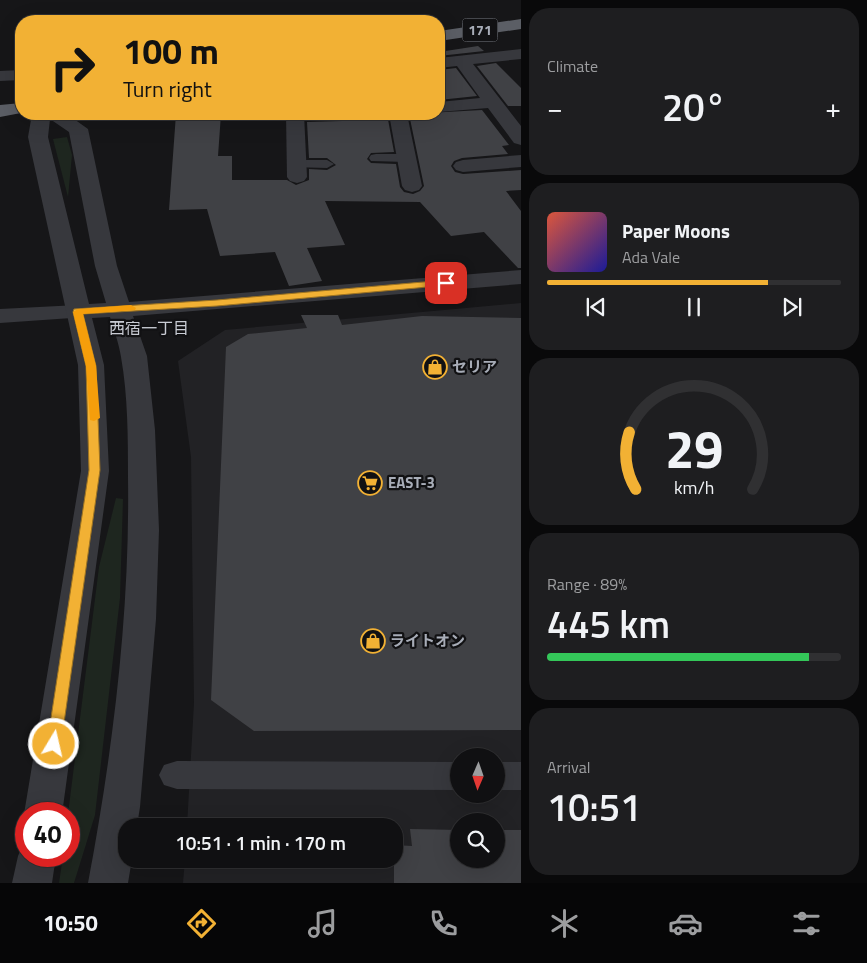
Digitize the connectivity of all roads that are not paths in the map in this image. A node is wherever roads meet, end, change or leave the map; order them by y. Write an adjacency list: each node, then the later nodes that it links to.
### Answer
1 (521, 24): 2 (highway, 171)
2 (445, 35)
3 (521, 54): 4 (street)
4 (462, 61): 5 (street); 8 (street)
5 (445, 62)
6 (0, 76): 7 (street)
7 (15, 76)
8 (494, 102): 9 (street); 16 (street)
9 (445, 107)
10 (15, 109): 11 (highway)
11 (0, 111)
12 (39, 120): 26 (street)
13 (65, 120): 25 (street)
14 (295, 120): 22 (street)
15 (399, 120): 18 (street)
16 (521, 139)
17 (376, 158): 18 (lane)
18 (407, 158): 23 (street)
19 (521, 161): 21 (street)
20 (326, 164): 22 (lane)
21 (463, 166)
22 (296, 170)
23 (412, 186)
24 (521, 277): 25 (street)
25 (120, 309): 26 (street); 35 (street)
26 (78, 312): 27 (street); 32 (street)
27 (0, 316)
28 (177, 775): 29 (street)
29 (450, 776)
30 (505, 776): 31 (street)
31 (521, 776)
32 (45, 802)
33 (35, 867): 34 (street)
34 (32, 883)
35 (108, 883)

